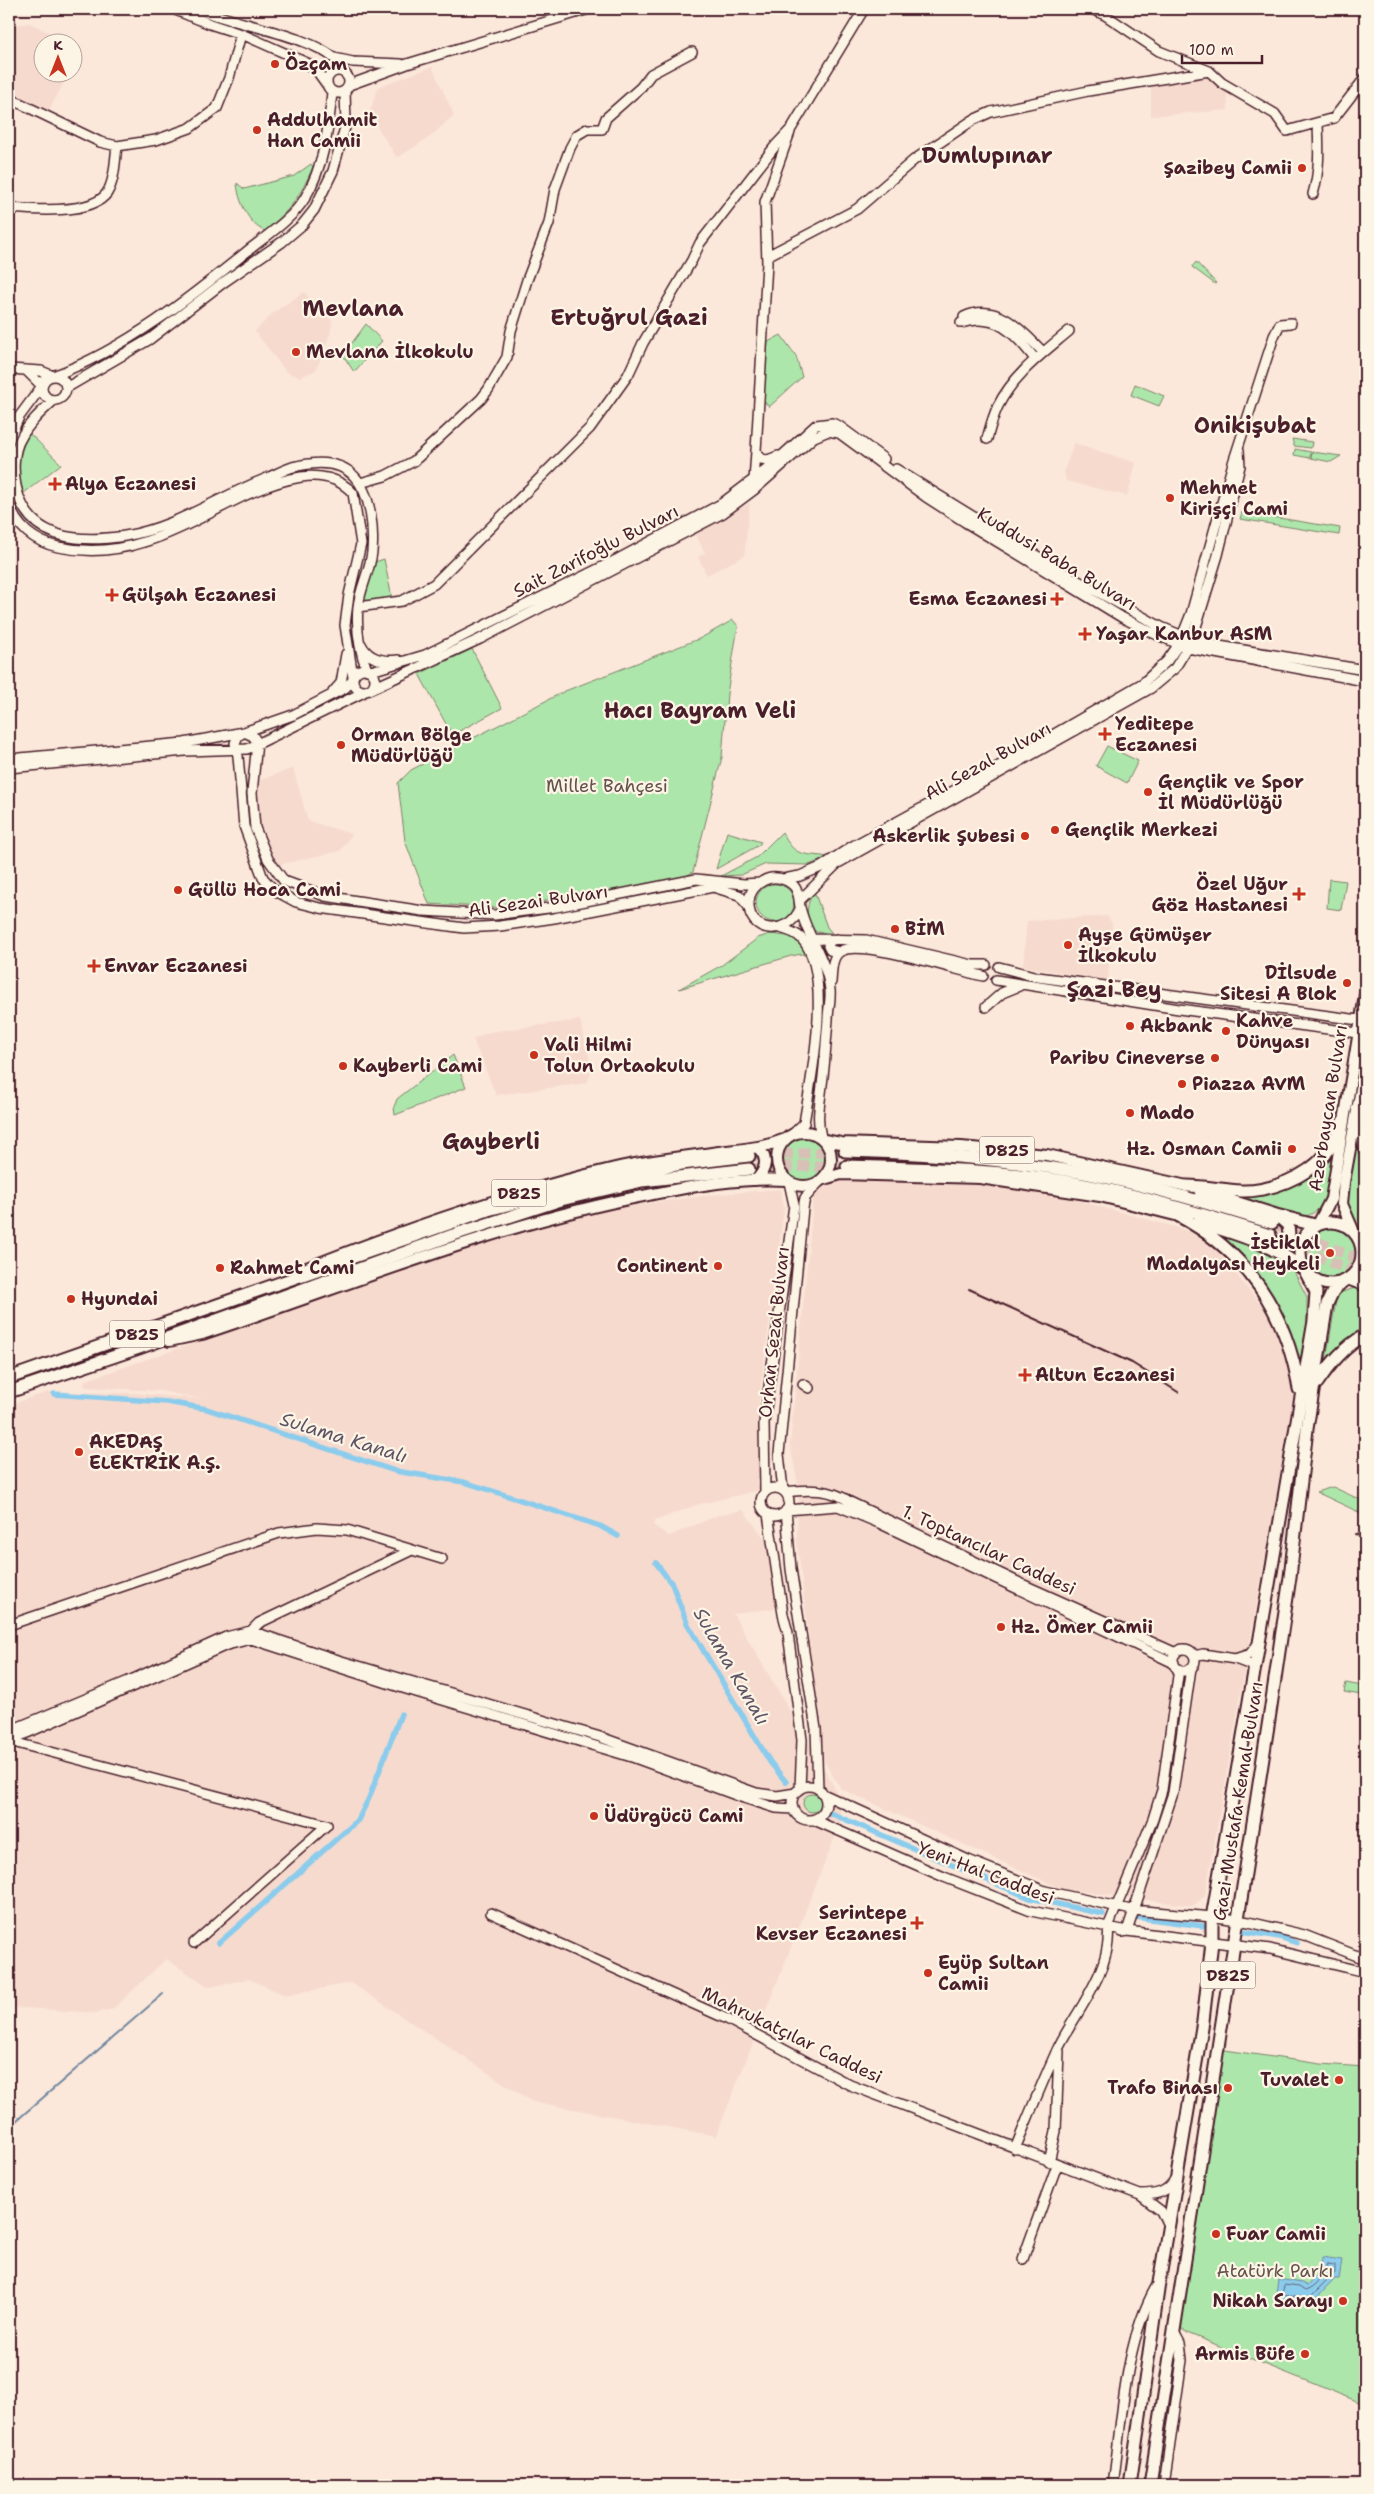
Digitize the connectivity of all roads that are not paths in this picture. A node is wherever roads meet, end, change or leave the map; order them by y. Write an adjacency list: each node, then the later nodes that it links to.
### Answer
1 (173, 9): 6 (street)
2 (198, 9): 8 (street)
3 (589, 9): 9 (street)
4 (864, 9): 17 (street)
5 (1092, 9): 10 (street)
6 (241, 34): 13 (street); 18 (street)
7 (692, 52): 40 (street)
8 (334, 58): 9 (street); 11 (street)
9 (407, 64): 14 (street)
10 (1209, 71): 16 (street); 21 (street)
11 (343, 72): 13 (street); 14 (street)
12 (1365, 78): 16 (street)
13 (329, 88): 14 (street); 28 (street)
14 (347, 88): 30 (street)
15 (9, 98): 18 (street)
16 (1318, 124): 19 (street)
17 (791, 129): 21 (street); 43 (street)
18 (117, 146): 20 (street)
19 (1313, 194)
20 (9, 208)
21 (767, 256): 37 (street)
22 (1291, 323): 36 (street, Ali Sezal Bulvarı)
23 (1070, 331): 24 (street)
24 (1042, 352): 25 (street); 25 (street)
25 (1035, 359): 34 (street)
26 (9, 369): 27 (street)
27 (26, 370): 28 (street); 29 (street)
28 (53, 376): 29 (street); 30 (street)
29 (42, 386): 31 (street); 35 (street)
30 (66, 388): 31 (street)
31 (53, 400): 40 (street)
32 (816, 425): 38 (street, Sait Zarifoğlu Bulvarı); 46 (street, Kuddusi Baba Bulvarı)
33 (814, 437): 41 (street, Sait Zarifoğlu Bulvarı); 46 (street, Kuddusi Baba Bulvarı)
34 (987, 439)
35 (9, 440)
36 (1239, 446): 46 (street, Ali Sezal Bulvarı); 47 (street, Ali Sezal Bulvarı)
37 (756, 451): 38 (street); 39 (street)
38 (788, 451): 39 (street, Sait Zarifoğlu Bulvarı)
39 (754, 478): 41 (street); 48 (street, Sait Zarifoğlu Bulvarı)
40 (360, 483): 43 (street)
41 (754, 490): 53 (street, Sait Zarifoğlu Bulvarı)
42 (9, 504): 45 (street)
43 (358, 608): 44 (street)
44 (358, 636): 48 (street); 50 (street)
45 (347, 639): 51 (street); 54 (street)
46 (1181, 640): 47 (street, Kuddusi Baba Bulvarı); 60 (street, Ali Sezal Bulvarı)
47 (1190, 644): 49 (street, Kuddusi Baba Bulvarı); 52 (street, Kuddusi Baba Bulvarı); 62 (street, Ali Sezal Bulvarı)
48 (416, 658): 50 (street, Sait Zarifoğlu Bulvarı)
49 (1365, 670)
50 (369, 671): 51 (street); 53 (street)
51 (353, 679): 53 (street); 54 (street)
52 (1365, 681)
53 (368, 690): 56 (street)
54 (327, 698): 55 (street)
55 (244, 732): 56 (street); 57 (street); 58 (street)
56 (256, 742): 57 (street); 61 (street, Ali Sezai Bulvarı)
57 (236, 750): 59 (street); 63 (street, Ali Sezai Bulvarı)
58 (9, 759)
59 (9, 768)
60 (783, 879): 61 (street); 62 (street)
61 (760, 883): 63 (street)
62 (800, 905): 64 (street); 66 (street)
63 (749, 907): 64 (street)
64 (780, 928): 81 (street)
65 (839, 938): 66 (street); 67 (street); 68 (street)
66 (812, 939): 73 (street)
67 (839, 952): 70 (street); 73 (street)
68 (986, 965): 69 (street); 70 (street)
69 (999, 967): 71 (street); 76 (street)
70 (983, 976): 71 (street)
71 (996, 980): 72 (street)
72 (1024, 985): 75 (street); 77 (street)
73 (830, 990): 82 (street)
74 (1365, 995): 76 (main road, Azerbaycan Bulvarı)
75 (986, 1007)
76 (1360, 1020): 77 (main road, Azerbaycan Bulvarı)
77 (1358, 1033): 80 (main road, Azerbaycan Bulvarı)
78 (1365, 1067): 79 (main road)
79 (1357, 1108): 84 (highway); 97 (main road)
80 (1343, 1121): 92 (highway); 95 (main road, Azerbaycan Bulvarı)
81 (790, 1136): 82 (main road, D825); 83 (main road, D825); 90 (main road)
82 (822, 1139): 91 (main road); 92 (main road, D825)
83 (758, 1148): 89 (main road); 101 (main road, D825)
84 (1365, 1150)
85 (846, 1151): 94 (highway)
86 (749, 1156): 101 (highway)
87 (847, 1166): 96 (highway)
88 (749, 1169): 103 (highway)
89 (756, 1180): 90 (main road, D825); 103 (main road, D825)
90 (788, 1181): 91 (main road, D825); 110 (street, Orhan Sezal Bulvarı)
91 (821, 1181): 93 (main road, D825); 109 (street, Orhan Sezal Bulvarı)
92 (1187, 1186): 94 (highway, D825)
93 (1179, 1216): 96 (highway, D825); 107 (highway, D825)
94 (1274, 1219): 95 (highway, D825); 96 (highway)
95 (1316, 1225): 97 (highway); 98 (highway)
96 (1267, 1240): 98 (highway, D825)
97 (1360, 1240): 99 (highway)
98 (1305, 1271): 99 (highway); 107 (highway, Gazi Mustafa Kemal Bulvarı / D825)
99 (1346, 1280): 100 (highway); 105 (highway, Gazi Mustafa Kemal Bulvarı / D825)
100 (1365, 1285)
101 (266, 1290): 104 (highway, D825)
102 (1365, 1335): 105 (highway)
103 (139, 1348): 106 (highway, D825)
104 (9, 1378)
105 (1315, 1386): 108 (highway, Gazi Mustafa Kemal Bulvarı / D825)
106 (9, 1392)
107 (1300, 1400): 108 (highway, Gazi Mustafa Kemal Bulvarı / D825)
108 (1302, 1426): 119 (highway, Gazi Mustafa Kemal Bulvarı / D825); 136 (highway, Gazi Mustafa Kemal Bulvarı / D825)
109 (784, 1491): 110 (street); 111 (street, 1. Toptancılar Caddesi); 113 (street, Orhan Sezal Bulvarı)
110 (765, 1492): 114 (street, Orhan Sezal Bulvarı)
111 (841, 1495): 112 (street); 120 (street, 1. Toptancılar Caddesi)
112 (838, 1506): 113 (street, 1. Toptancılar Caddesi); 123 (street, 1. Toptancılar Caddesi)
113 (786, 1510): 114 (street); 129 (street, Orhan Sezal Bulvarı)
114 (768, 1514): 128 (street, Orhan Sezal Bulvarı)
115 (412, 1550): 116 (street); 117 (street); 118 (street)
116 (442, 1559)
117 (9, 1625)
118 (251, 1631): 126 (street); 128 (street)
119 (1260, 1642): 122 (street); 125 (highway, Gazi Mustafa Kemal Bulvarı / D825)
120 (1176, 1653): 121 (street); 123 (street)
121 (1194, 1656): 122 (street); 124 (street)
122 (1235, 1660): 125 (street)
123 (1176, 1666): 124 (street); 132 (street)
124 (1191, 1668): 133 (street)
125 (1255, 1670): 135 (highway, Gazi Mustafa Kemal Bulvarı / D825)
126 (9, 1731)
127 (9, 1741): 130 (street); 141 (street)
128 (798, 1791): 129 (street); 130 (street, Orhan Sezal Bulvarı)
129 (820, 1791): 131 (street, Orhan Sezal Bulvarı); 132 (street, Yeni Hal Caddesi)
130 (793, 1809): 131 (street)
131 (814, 1820): 138 (street, Yeni Hal Caddesi)
132 (1116, 1906): 133 (street, Yeni Hal Caddesi); 138 (street)
133 (1132, 1910): 135 (street, Yeni Hal Caddesi); 137 (street)
134 (491, 1912): 147 (street, Mahrukatçılar Caddesi)
135 (1212, 1918): 136 (street, Yeni Hal Caddesi); 140 (highway, Gazi Mustafa Kemal Bulvarı / D825)
136 (1237, 1921): 139 (street, Yeni Hal Caddesi); 142 (highway, Gazi Mustafa Kemal Bulvarı / D825)
137 (1127, 1931): 138 (street, Yeni Hal Caddesi); 140 (street, Yeni Hal Caddesi)
138 (1108, 1932): 146 (street)
139 (1310, 1939): 143 (street); 144 (street, Yeni Hal Caddesi)
140 (1212, 1942): 142 (street, Yeni Hal Caddesi); 149 (highway, Gazi Mustafa Kemal Bulvarı / D825)
141 (194, 1944)
142 (1233, 1945): 143 (street, Yeni Hal Caddesi); 154 (highway, Gazi Mustafa Kemal Bulvarı / D825)
143 (1303, 1956): 145 (street, Yeni Hal Caddesi)
144 (1365, 1958)
145 (1365, 1972)
146 (1059, 2046): 147 (street); 148 (street)
147 (1015, 2149): 148 (street, Mahrukatçılar Caddesi)
148 (1053, 2163): 150 (street, Mahrukatçılar Caddesi); 152 (street)
149 (1178, 2174): 150 (street, Mahrukatçılar Caddesi); 151 (highway, Gazi Mustafa Kemal Bulvarı / D825)
150 (1140, 2195): 151 (street, Mahrukatçılar Caddesi)
151 (1170, 2228): 153 (highway, Gazi Mustafa Kemal Bulvarı / D825)
152 (1023, 2259)
153 (1159, 2283): 155 (street, Gazi Mustafa Kemal Bulvarı); 156 (highway, Gazi Mustafa Kemal Bulvarı / D825)
154 (1174, 2332): 157 (highway, Gazi Mustafa Kemal Bulvarı / D825); 158 (street, Gazi Mustafa Kemal Bulvarı)
155 (1113, 2485)
156 (1130, 2485)
157 (1150, 2485)
158 (1164, 2485)

